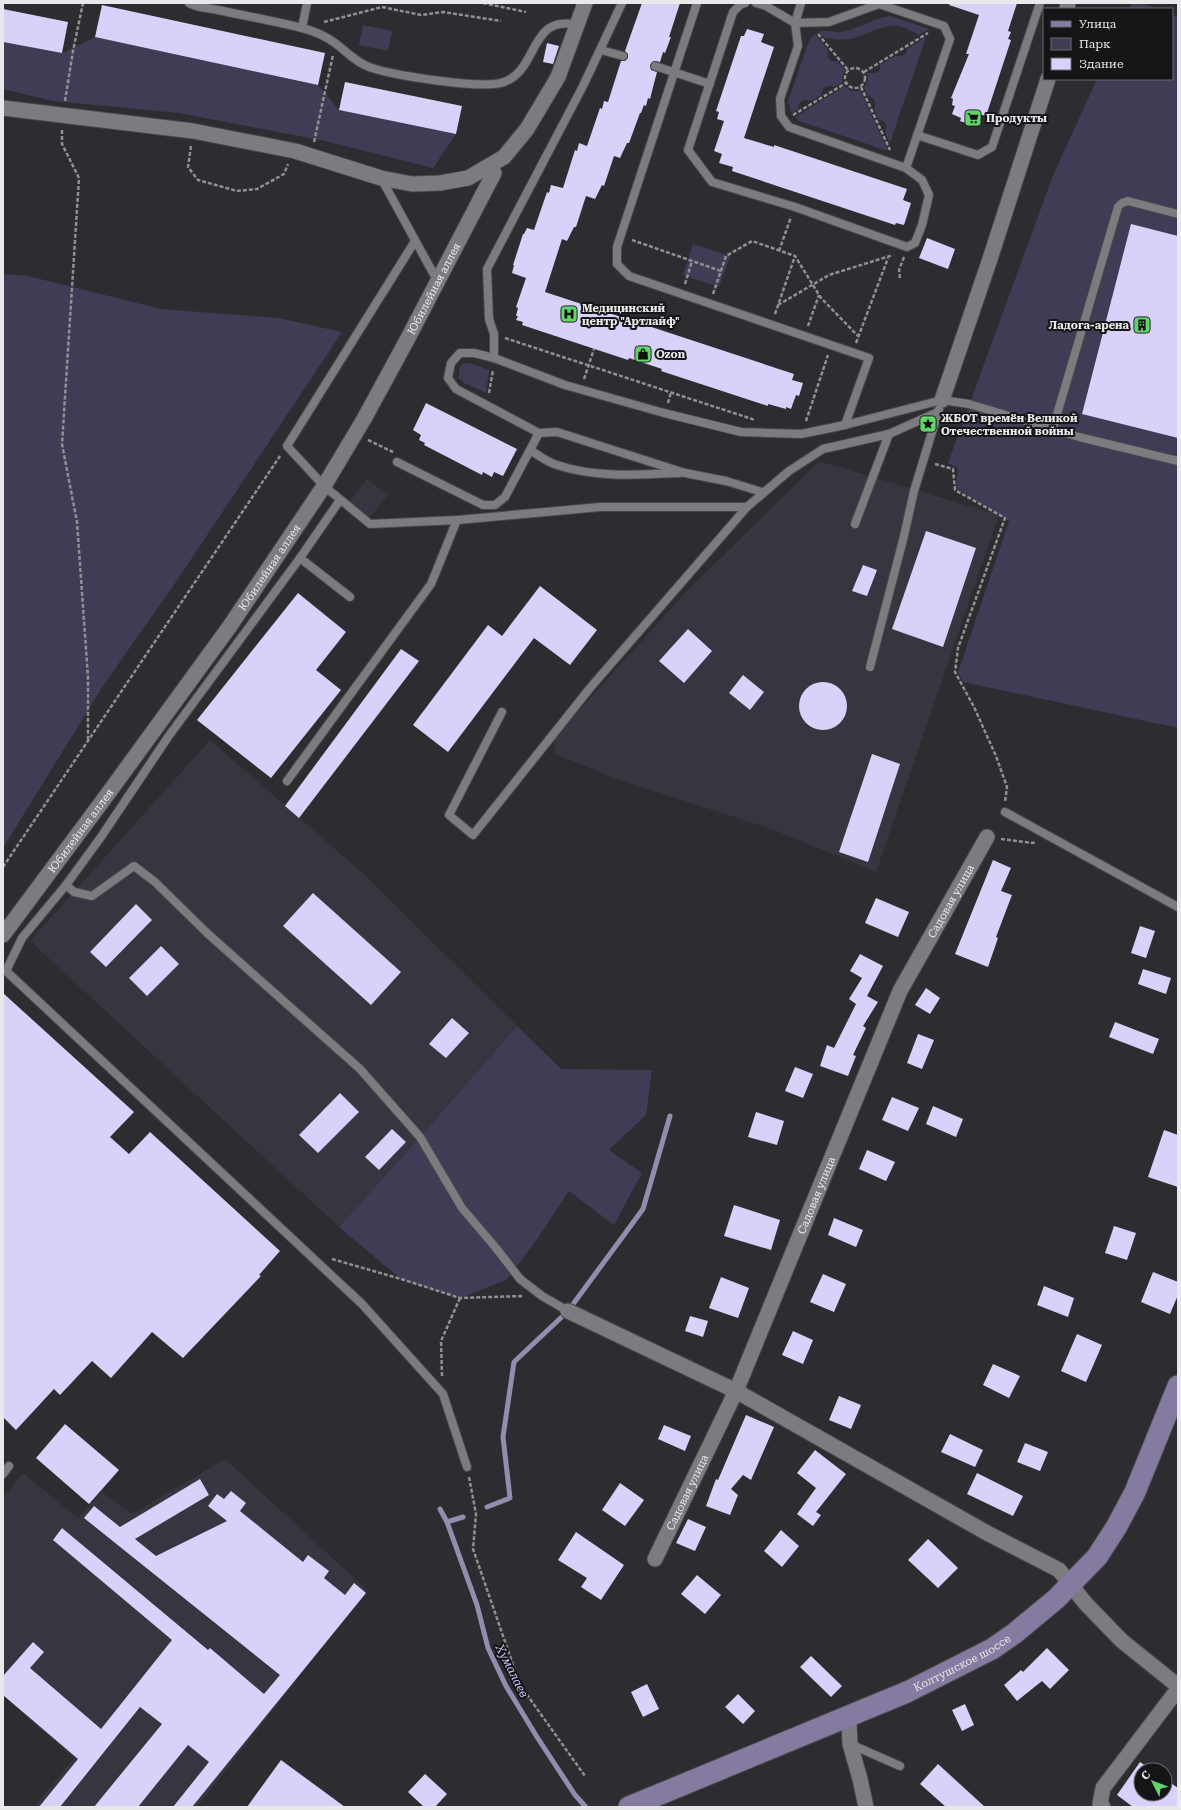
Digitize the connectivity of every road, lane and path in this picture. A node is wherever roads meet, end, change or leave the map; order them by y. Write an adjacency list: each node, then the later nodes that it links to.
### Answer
1 (83, 3): 31 (path)
2 (189, 3): 18 (lane)
3 (307, 3): 18 (lane)
4 (483, 3): 13 (path)
5 (585, 3): 16 (street)
6 (622, 3): 20 (lane)
7 (697, 3): 24 (lane)
8 (745, 3): 28 (lane)
9 (756, 3): 12 (lane)
10 (801, 3): 15 (lane)
11 (1040, 3): 34 (lane)
12 (766, 5): 15 (lane)
13 (526, 12)
14 (501, 21): 18 (path)
15 (795, 23): 17 (lane); 23 (path); 32 (lane)
16 (578, 24): 19 (lane); 40 (street)
17 (944, 26): 25 (path); 34 (lane)
18 (302, 28): 19 (lane)
19 (335, 43): 35 (path)
20 (601, 50): 21 (lane); 59 (lane)
21 (623, 56)
22 (656, 66): 24 (lane)
23 (848, 70): 25 (path); 27 (path)
24 (674, 72): 28 (lane); 43 (lane)
25 (864, 72): 29 (path)
26 (1048, 80): 69 (street)
27 (846, 83): 29 (path); 32 (path)
28 (710, 84): 41 (lane)
29 (861, 87): 37 (path)
30 (3, 108): 31 (street)
31 (63, 115): 33 (street); 93 (path)
32 (784, 120): 37 (lane)
33 (192, 130): 36 (street); 36 (path)
34 (917, 135): 38 (lane)
35 (313, 147)
36 (295, 152): 40 (street)
37 (897, 165): 38 (lane)
38 (906, 168): 45 (lane)
39 (494, 173): 52 (street, Юбилейная аллея)
40 (381, 178): 44 (lane)
41 (795, 207): 45 (lane); 46 (path)
42 (1178, 214): 72 (lane)
43 (620, 236): 49 (path); 54 (lane)
44 (415, 241): 52 (lane); 77 (lane)
45 (907, 247): 48 (path); 51 (path)
46 (779, 251): 47 (path); 50 (path)
47 (795, 256): 53 (path); 57 (path)
48 (888, 258): 53 (path); 61 (path)
49 (692, 261): 50 (path); 54 (path)
50 (721, 271): 56 (path)
51 (900, 278)
52 (438, 282): 73 (street, Юбилейная аллея)
53 (813, 284): 55 (path); 57 (path)
54 (681, 294): 56 (lane)
55 (819, 294): 60 (path); 61 (path)
56 (710, 303): 58 (lane)
57 (778, 304): 58 (path)
58 (771, 324): 60 (lane)
59 (494, 334): 65 (lane); 66 (path)
60 (805, 336): 62 (lane)
61 (858, 336): 64 (path)
62 (831, 345): 64 (lane); 75 (path)
63 (594, 349): 66 (path)
64 (852, 352): 71 (lane)
65 (494, 358): 67 (lane); 68 (path); 68 (lane)
66 (589, 365): 67 (path); 70 (path)
67 (581, 389): 75 (lane)
68 (487, 405): 74 (lane)
69 (940, 406): 71 (lane); 72 (lane); 76 (lane); 79 (lane)
70 (759, 421)
71 (845, 425): 75 (lane)
72 (1053, 428): 80 (lane)
73 (356, 433): 81 (path); 83 (street, Юбилейная аллея)
74 (539, 433): 78 (lane); 82 (lane)
75 (802, 434)
76 (889, 434): 84 (lane); 88 (lane)
77 (287, 446): 83 (lane); 93 (path)
78 (530, 450): 81 (lane); 82 (lane)
79 (923, 461): 91 (lane); 95 (path)
80 (1178, 461)
81 (397, 462)
82 (685, 473): 84 (lane)
83 (324, 486): 85 (lane); 101 (street, Юбилейная аллея)
84 (762, 492): 86 (lane)
85 (340, 500): 87 (lane); 89 (lane)
86 (747, 507): 87 (lane); 92 (lane)
87 (457, 520): 94 (lane)
88 (855, 524)
89 (300, 558): 90 (lane); 99 (lane)
90 (350, 597)
91 (870, 667)
92 (502, 712)
93 (88, 740): 98 (path)
94 (287, 781)
95 (1004, 812): 96 (lane)
96 (1044, 833): 97 (path); 100 (lane)
97 (987, 837): 107 (street, Садовая улица)
98 (3, 867)
99 (66, 885): 102 (lane); 103 (lane)
100 (1178, 907)
101 (3, 935)
102 (306, 1252): 104 (path); 108 (lane)
103 (542, 1296): 104 (path); 105 (lane)
104 (460, 1298): 108 (path)
105 (568, 1310): 107 (street)
106 (1178, 1386): 113 (main road, Колтушское шоссе)
107 (736, 1391): 112 (street, Садовая улица); 113 (street)
108 (443, 1394): 110 (lane)
109 (9, 1466): 111 (lane)
110 (467, 1467): 118 (path)
111 (3, 1474)
112 (655, 1559)
113 (1071, 1585): 114 (street); 115 (main road, Колтушское шоссе)
114 (1178, 1687): 121 (street)
115 (846, 1717): 116 (street); 119 (main road, Колтушское шоссе)
116 (850, 1744): 117 (lane); 120 (street)
117 (900, 1766)
118 (585, 1776)
119 (629, 1807)
120 (866, 1807)
121 (1103, 1807)

